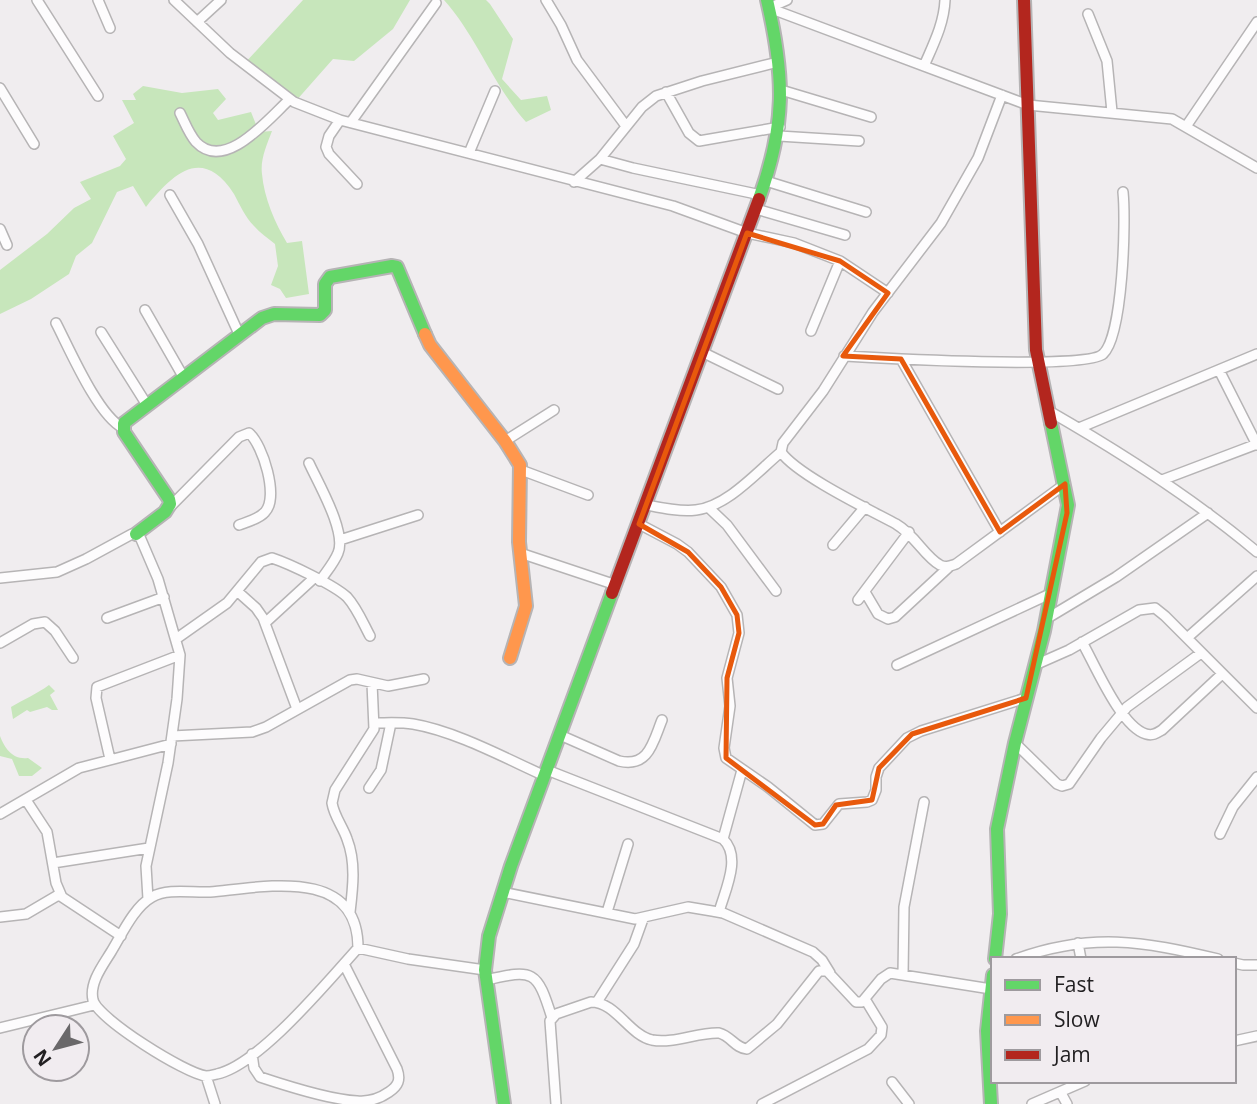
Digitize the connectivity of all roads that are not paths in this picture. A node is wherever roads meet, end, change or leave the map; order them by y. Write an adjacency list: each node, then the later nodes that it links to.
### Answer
1 (37, 0): 22 (street)
2 (98, 0): 14 (street)
3 (174, 0): 12 (street)
4 (220, 0): 12 (street)
5 (546, 0): 31 (street)
6 (787, 0): 10 (street)
7 (945, 0): 16 (street)
8 (1024, 0): 24 (street)
9 (436, 3): 29 (street)
10 (768, 4): 15 (street); 16 (street)
11 (1088, 14): 25 (street)
12 (197, 22): 23 (street)
13 (1257, 22): 30 (street)
14 (110, 28)
15 (778, 62): 18 (street); 20 (street)
16 (924, 66): 21 (street)
17 (0, 88): 34 (street)
18 (780, 90): 27 (street); 32 (street)
19 (495, 91): 35 (street)
20 (666, 92): 31 (street); 32 (street)
21 (1002, 95): 24 (street); 51 (street)
22 (97, 96)
23 (290, 99): 26 (street); 28 (street)
24 (1028, 104): 25 (street); 61 (street)
25 (1112, 112): 30 (street)
26 (180, 113)
27 (871, 117)
28 (340, 120): 29 (street); 40 (street)
29 (351, 122): 35 (street)
30 (1187, 125): 37 (street)
31 (626, 126): 36 (street)
32 (780, 131): 33 (street); 38 (street)
33 (859, 141)
34 (34, 144)
35 (469, 153): 39 (street)
36 (600, 159): 39 (street); 43 (street)
37 (1257, 167)
38 (766, 181): 43 (street); 45 (street)
39 (574, 182): 47 (street)
40 (357, 184)
41 (1123, 192): 61 (street)
42 (170, 195): 56 (street)
43 (761, 195): 44 (street)
44 (756, 209): 47 (street); 48 (street)
45 (866, 212)
46 (0, 229): 49 (street)
47 (747, 233): 50 (street); 57 (street)
48 (845, 235)
49 (6, 245)
50 (840, 261): 51 (street); 54 (street)
51 (888, 293): 59 (street)
52 (145, 310): 63 (street)
53 (56, 323): 68 (street)
54 (811, 331)
55 (101, 332): 65 (street)
56 (239, 334): 63 (street); 70 (street)
57 (702, 352): 64 (street); 78 (street)
58 (1257, 354): 62 (street)
59 (844, 356): 60 (street); 72 (street)
60 (901, 359): 61 (street); 86 (street)
61 (1038, 362): 67 (street)
62 (1219, 370): 69 (street); 71 (street)
63 (184, 378): 65 (street)
64 (778, 389)
65 (147, 405): 68 (street)
66 (554, 410): 70 (street)
67 (1049, 411): 69 (street); 76 (street)
68 (123, 428): 81 (street)
69 (1079, 428): 75 (street)
70 (505, 442): 74 (street)
71 (1257, 444): 75 (street)
72 (781, 452): 79 (street); 80 (street)
73 (309, 463): 89 (street)
74 (521, 470): 77 (street); 92 (street)
75 (1162, 480): 82 (street)
76 (1065, 484): 86 (street); 100 (street)
77 (589, 495)
78 (646, 505): 79 (street); 84 (street)
79 (708, 507): 99 (street)
80 (865, 507): 87 (street); 90 (street)
81 (168, 509): 85 (street); 88 (street)
82 (1208, 513): 91 (street); 103 (street)
83 (418, 515): 89 (street)
84 (639, 524): 97 (street); 130 (street)
85 (239, 525)
86 (1000, 531): 93 (street)
87 (909, 532): 93 (street); 93 (street)
88 (135, 534): 95 (street); 101 (street)
89 (340, 540): 96 (street)
90 (833, 545)
91 (1257, 552)
92 (520, 553): 97 (street); 113 (street)
93 (950, 566)
94 (1257, 576): 106 (street)
95 (0, 578)
96 (317, 580): 98 (street); 104 (street); 105 (street)
97 (616, 585): 126 (street)
98 (237, 591): 104 (street); 107 (street)
99 (776, 591)
100 (1052, 593): 103 (street); 114 (street)
101 (164, 597): 102 (street); 107 (street)
102 (107, 618)
103 (1046, 619): 115 (street)
104 (265, 622): 121 (street)
105 (370, 636)
106 (1187, 638): 108 (street); 110 (street)
107 (176, 639): 111 (street)
108 (1082, 642): 115 (street); 122 (street)
109 (0, 643): 112 (street)
110 (1201, 653): 116 (street); 122 (street)
111 (180, 655): 127 (street); 129 (street)
112 (73, 657)
113 (510, 658)
114 (897, 665)
115 (1035, 665): 119 (street)
116 (1223, 674): 120 (street); 122 (street)
117 (424, 679): 118 (street)
118 (372, 683): 121 (street); 124 (street)
119 (1026, 698): 128 (street); 130 (street)
120 (1257, 708)
121 (297, 709): 127 (street)
122 (1121, 712): 128 (street)
123 (662, 720): 126 (street)
124 (374, 723): 125 (street); 145 (street)
125 (391, 723): 131 (street); 133 (street)
126 (560, 735): 131 (street)
127 (171, 740): 129 (street); 140 (street)
128 (1015, 743): 153 (street)
129 (110, 759): 134 (street)
130 (741, 770): 138 (street)
131 (546, 773): 138 (street); 142 (street)
132 (1257, 777): 137 (street)
133 (369, 788)
134 (26, 800): 136 (street); 141 (street)
135 (923, 802): 162 (street)
136 (0, 814)
137 (1220, 834)
138 (723, 839): 147 (street)
139 (628, 844): 146 (street)
140 (149, 848): 141 (street); 144 (street)
141 (53, 863): 143 (street)
142 (502, 892): 146 (street); 160 (street)
143 (60, 894): 148 (street); 150 (street)
144 (148, 899): 145 (street); 150 (street)
145 (350, 912): 152 (street)
146 (607, 912): 149 (street)
147 (719, 912): 149 (street); 161 (street)
148 (0, 917)
149 (643, 919): 165 (street)
150 (121, 936): 166 (street)
151 (1078, 943): 154 (street); 155 (street); 156 (street)
152 (358, 948): 158 (street); 160 (street)
153 (995, 957)
154 (1022, 957)
155 (1080, 957)
156 (1209, 957)
157 (1236, 963): 159 (street)
158 (344, 964): 171 (street); 171 (street)
159 (1257, 965)
160 (485, 975): 167 (street); 177 (street)
161 (831, 975): 164 (street); 165 (street)
162 (903, 975): 163 (street); 164 (street)
163 (991, 989): 181 (street)
164 (865, 999): 179 (street)
165 (597, 1002): 167 (street)
166 (94, 1005): 168 (street); 172 (street)
167 (552, 1018): 178 (street)
168 (0, 1028)
169 (1257, 1036): 170 (street)
170 (1236, 1041)
171 (252, 1054): 172 (street)
172 (206, 1076): 176 (street)
173 (892, 1082): 180 (street)
174 (1081, 1083): 175 (street)
175 (1061, 1093): 182 (street); 183 (street)
176 (213, 1103)
177 (504, 1104)
178 (556, 1104)
179 (762, 1104)
180 (909, 1104)
181 (991, 1104)
182 (1032, 1104)
183 (1067, 1104)

